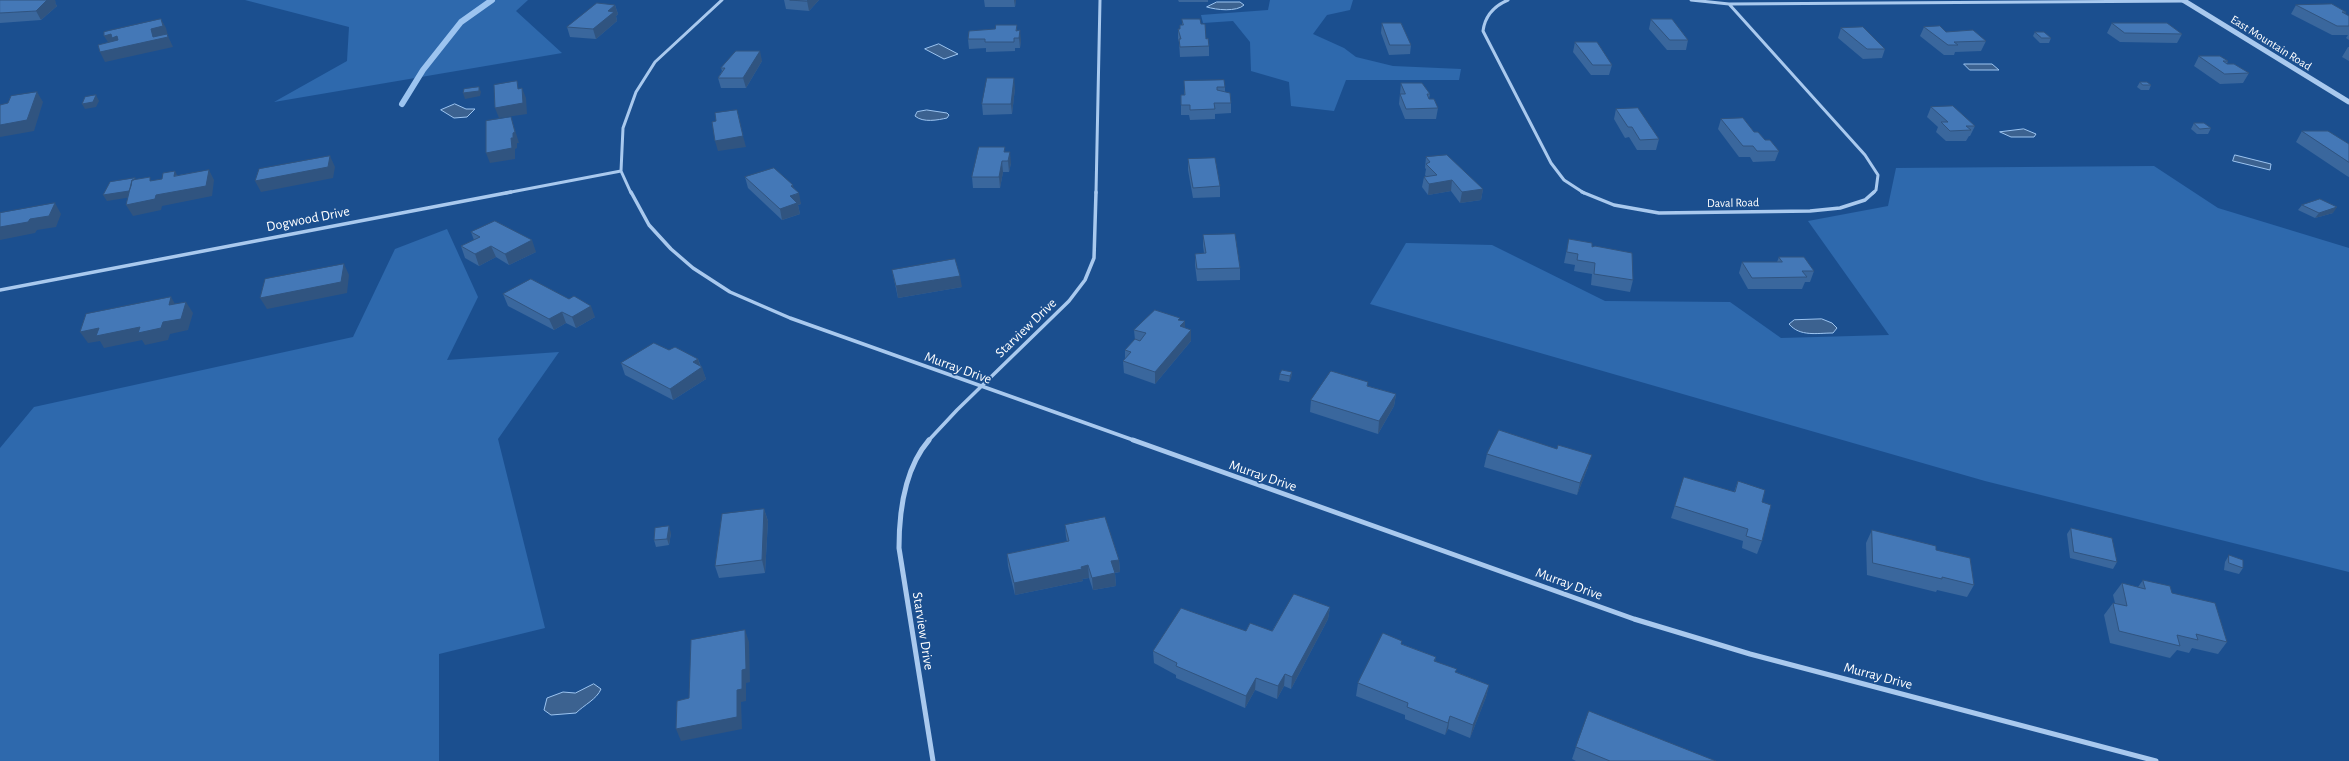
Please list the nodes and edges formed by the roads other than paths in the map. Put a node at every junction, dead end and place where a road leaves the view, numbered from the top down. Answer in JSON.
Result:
{"nodes":[{"id":1,"x":722,"y":0,"type":"edge"},
{"id":2,"x":1100,"y":0,"type":"edge"},
{"id":3,"x":1508,"y":0,"type":"edge"},
{"id":4,"x":1691,"y":0,"type":"edge"},
{"id":5,"x":2184,"y":1,"type":"edge"},
{"id":6,"x":1729,"y":4,"type":"junction"},
{"id":7,"x":2349,"y":102,"type":"edge"},
{"id":8,"x":621,"y":171,"type":"junction"},
{"id":9,"x":0,"y":290,"type":"edge"},
{"id":10,"x":980,"y":387,"type":"junction"},
{"id":11,"x":933,"y":761,"type":"edge"},
{"id":12,"x":2156,"y":761,"type":"edge"}],
"edges":[{"from":1,"to":8,"type":"street","name":"Murray Drive"},
{"from":2,"to":10,"type":"street","name":"Starview Drive"},
{"from":3,"to":6,"type":"street","name":"Daval Road"},
{"from":4,"to":6,"type":"street"},
{"from":5,"to":6,"type":"street"},
{"from":5,"to":7,"type":"street","name":"East Mountain Road"},
{"from":8,"to":9,"type":"street","name":"Dogwood Drive"},
{"from":8,"to":10,"type":"street","name":"Murray Drive"},
{"from":10,"to":11,"type":"street","name":"Starview Drive"},
{"from":10,"to":12,"type":"street","name":"Murray Drive"}]}
